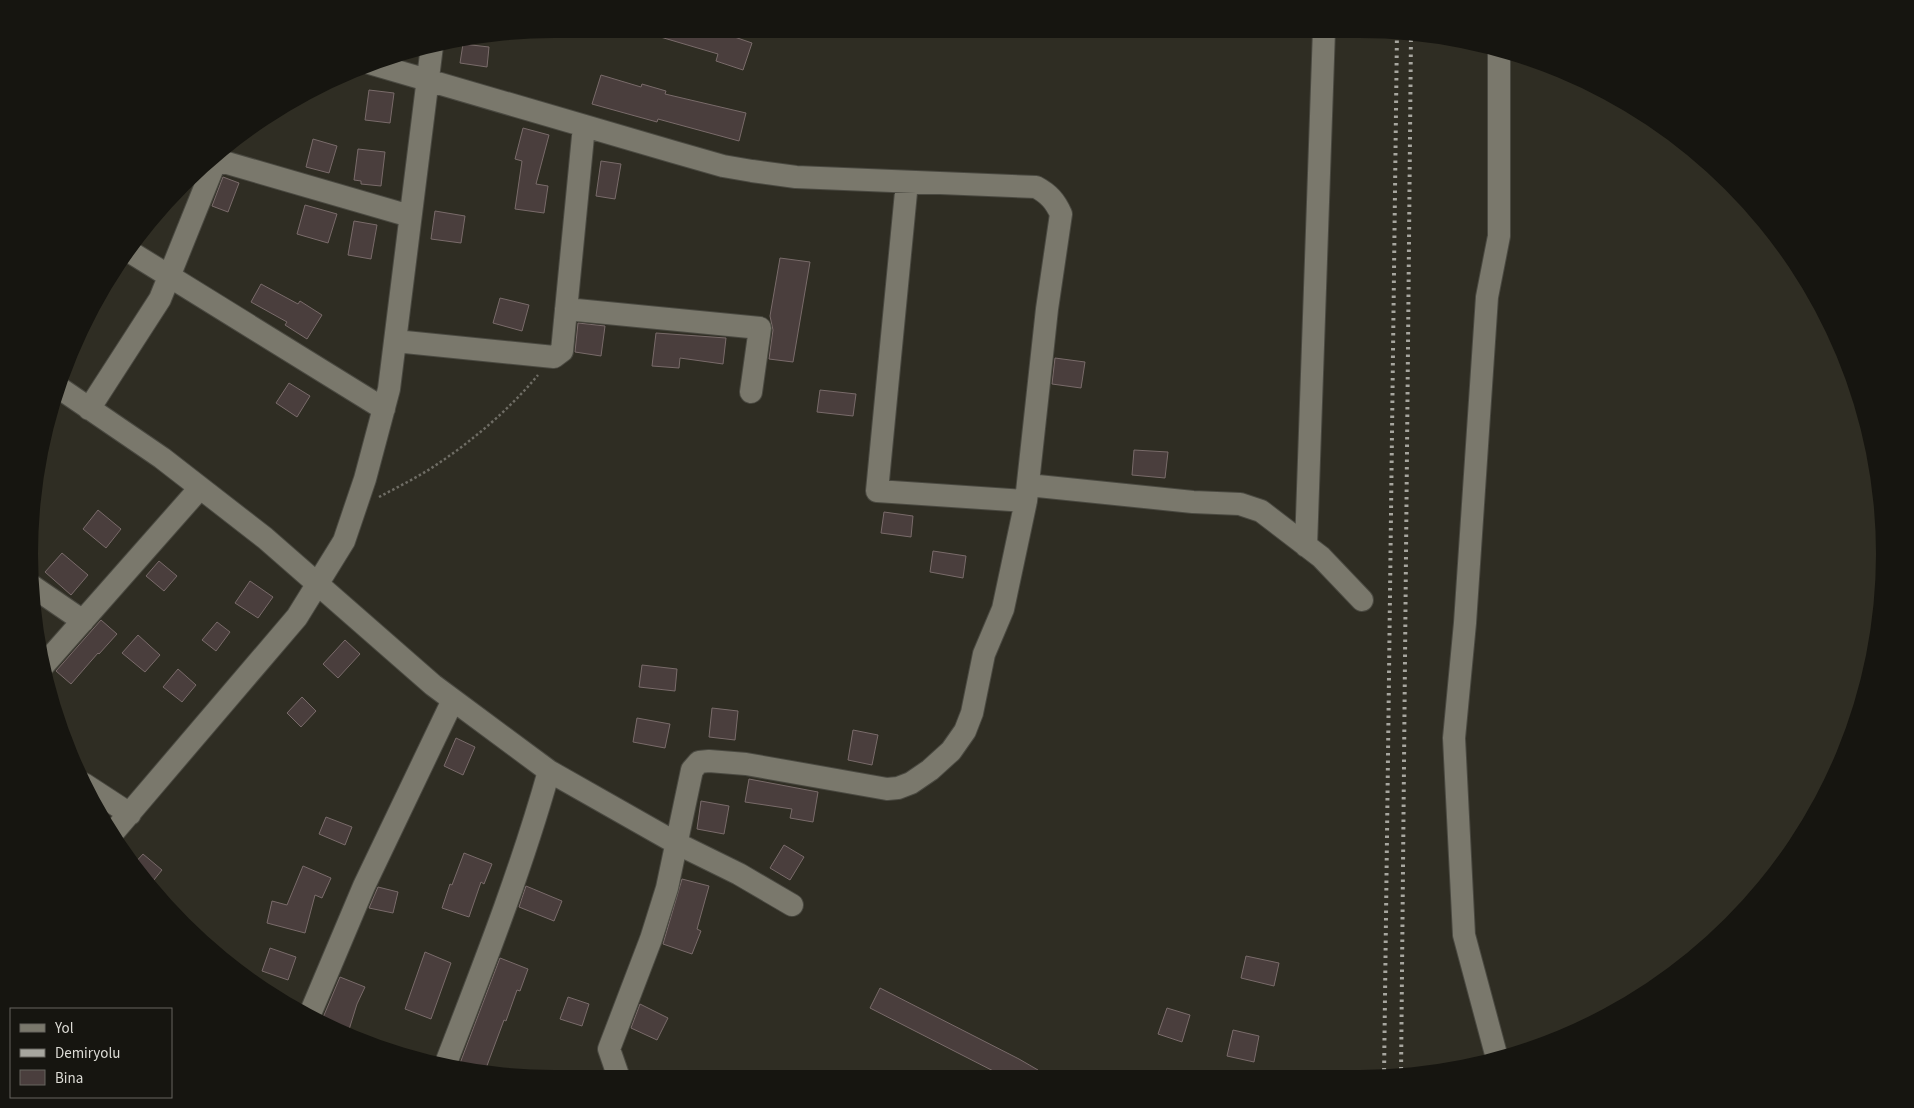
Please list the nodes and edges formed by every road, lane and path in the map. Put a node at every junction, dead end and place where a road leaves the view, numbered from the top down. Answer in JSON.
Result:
{"nodes":[{"id":1,"x":1324,"y":38,"type":"edge"},
{"id":2,"x":431,"y":52,"type":"edge"},
{"id":3,"x":1500,"y":57,"type":"edge"},
{"id":4,"x":383,"y":67,"type":"edge"},
{"id":5,"x":427,"y":81,"type":"junction"},
{"id":6,"x":584,"y":126,"type":"junction"},
{"id":7,"x":219,"y":161,"type":"edge"},
{"id":8,"x":209,"y":170,"type":"edge"},
{"id":9,"x":907,"y":182,"type":"junction"},
{"id":10,"x":410,"y":216,"type":"junction"},
{"id":11,"x":134,"y":254,"type":"edge"},
{"id":12,"x":169,"y":276,"type":"junction"},
{"id":13,"x":566,"y":309,"type":"junction"},
{"id":14,"x":395,"y":341,"type":"junction"},
{"id":15,"x":554,"y":357,"type":"junction"},
{"id":16,"x":64,"y":392,"type":"edge"},
{"id":17,"x":751,"y":392,"type":"dead end"},
{"id":18,"x":89,"y":409,"type":"junction"},
{"id":19,"x":384,"y":409,"type":"junction"},
{"id":20,"x":200,"y":488,"type":"junction"},
{"id":21,"x":1027,"y":493,"type":"junction"},
{"id":22,"x":357,"y":504,"type":"junction"},
{"id":23,"x":1306,"y":546,"type":"junction"},
{"id":24,"x":318,"y":585,"type":"junction"},
{"id":25,"x":39,"y":591,"type":"edge"},
{"id":26,"x":1362,"y":600,"type":"dead end"},
{"id":27,"x":82,"y":621,"type":"junction"},
{"id":28,"x":48,"y":660,"type":"edge"},
{"id":29,"x":453,"y":700,"type":"junction"},
{"id":30,"x":549,"y":771,"type":"junction"},
{"id":31,"x":96,"y":792,"type":"edge"},
{"id":32,"x":130,"y":814,"type":"junction"},
{"id":33,"x":117,"y":828,"type":"edge"},
{"id":34,"x":676,"y":843,"type":"junction"},
{"id":35,"x":792,"y":906,"type":"dead end"},
{"id":36,"x":312,"y":1009,"type":"edge"},
{"id":37,"x":1496,"y":1053,"type":"edge"},
{"id":38,"x":447,"y":1060,"type":"edge"},
{"id":39,"x":616,"y":1070,"type":"edge"}],
"edges":[{"from":1,"to":23,"type":"street"},
{"from":2,"to":5,"type":"street"},
{"from":3,"to":37,"type":"street"},
{"from":4,"to":5,"type":"street"},
{"from":5,"to":6,"type":"street"},
{"from":5,"to":10,"type":"street"},
{"from":6,"to":9,"type":"street"},
{"from":6,"to":13,"type":"street"},
{"from":7,"to":10,"type":"street"},
{"from":8,"to":12,"type":"street"},
{"from":9,"to":21,"type":"street"},
{"from":9,"to":21,"type":"street"},
{"from":10,"to":14,"type":"street"},
{"from":11,"to":12,"type":"street"},
{"from":12,"to":18,"type":"street"},
{"from":12,"to":19,"type":"street"},
{"from":13,"to":15,"type":"street"},
{"from":13,"to":17,"type":"street"},
{"from":14,"to":15,"type":"street"},
{"from":14,"to":19,"type":"street"},
{"from":15,"to":22,"type":"path"},
{"from":16,"to":18,"type":"street"},
{"from":18,"to":20,"type":"street"},
{"from":19,"to":22,"type":"street"},
{"from":20,"to":24,"type":"street"},
{"from":20,"to":27,"type":"street"},
{"from":21,"to":23,"type":"street"},
{"from":21,"to":34,"type":"street"},
{"from":22,"to":24,"type":"street"},
{"from":23,"to":26,"type":"street"},
{"from":24,"to":29,"type":"street"},
{"from":24,"to":32,"type":"street"},
{"from":25,"to":27,"type":"street"},
{"from":27,"to":28,"type":"street"},
{"from":29,"to":30,"type":"street"},
{"from":29,"to":36,"type":"street"},
{"from":30,"to":34,"type":"street"},
{"from":30,"to":38,"type":"street"},
{"from":31,"to":32,"type":"street"},
{"from":32,"to":33,"type":"street"},
{"from":34,"to":35,"type":"street"},
{"from":34,"to":39,"type":"street"}]}
